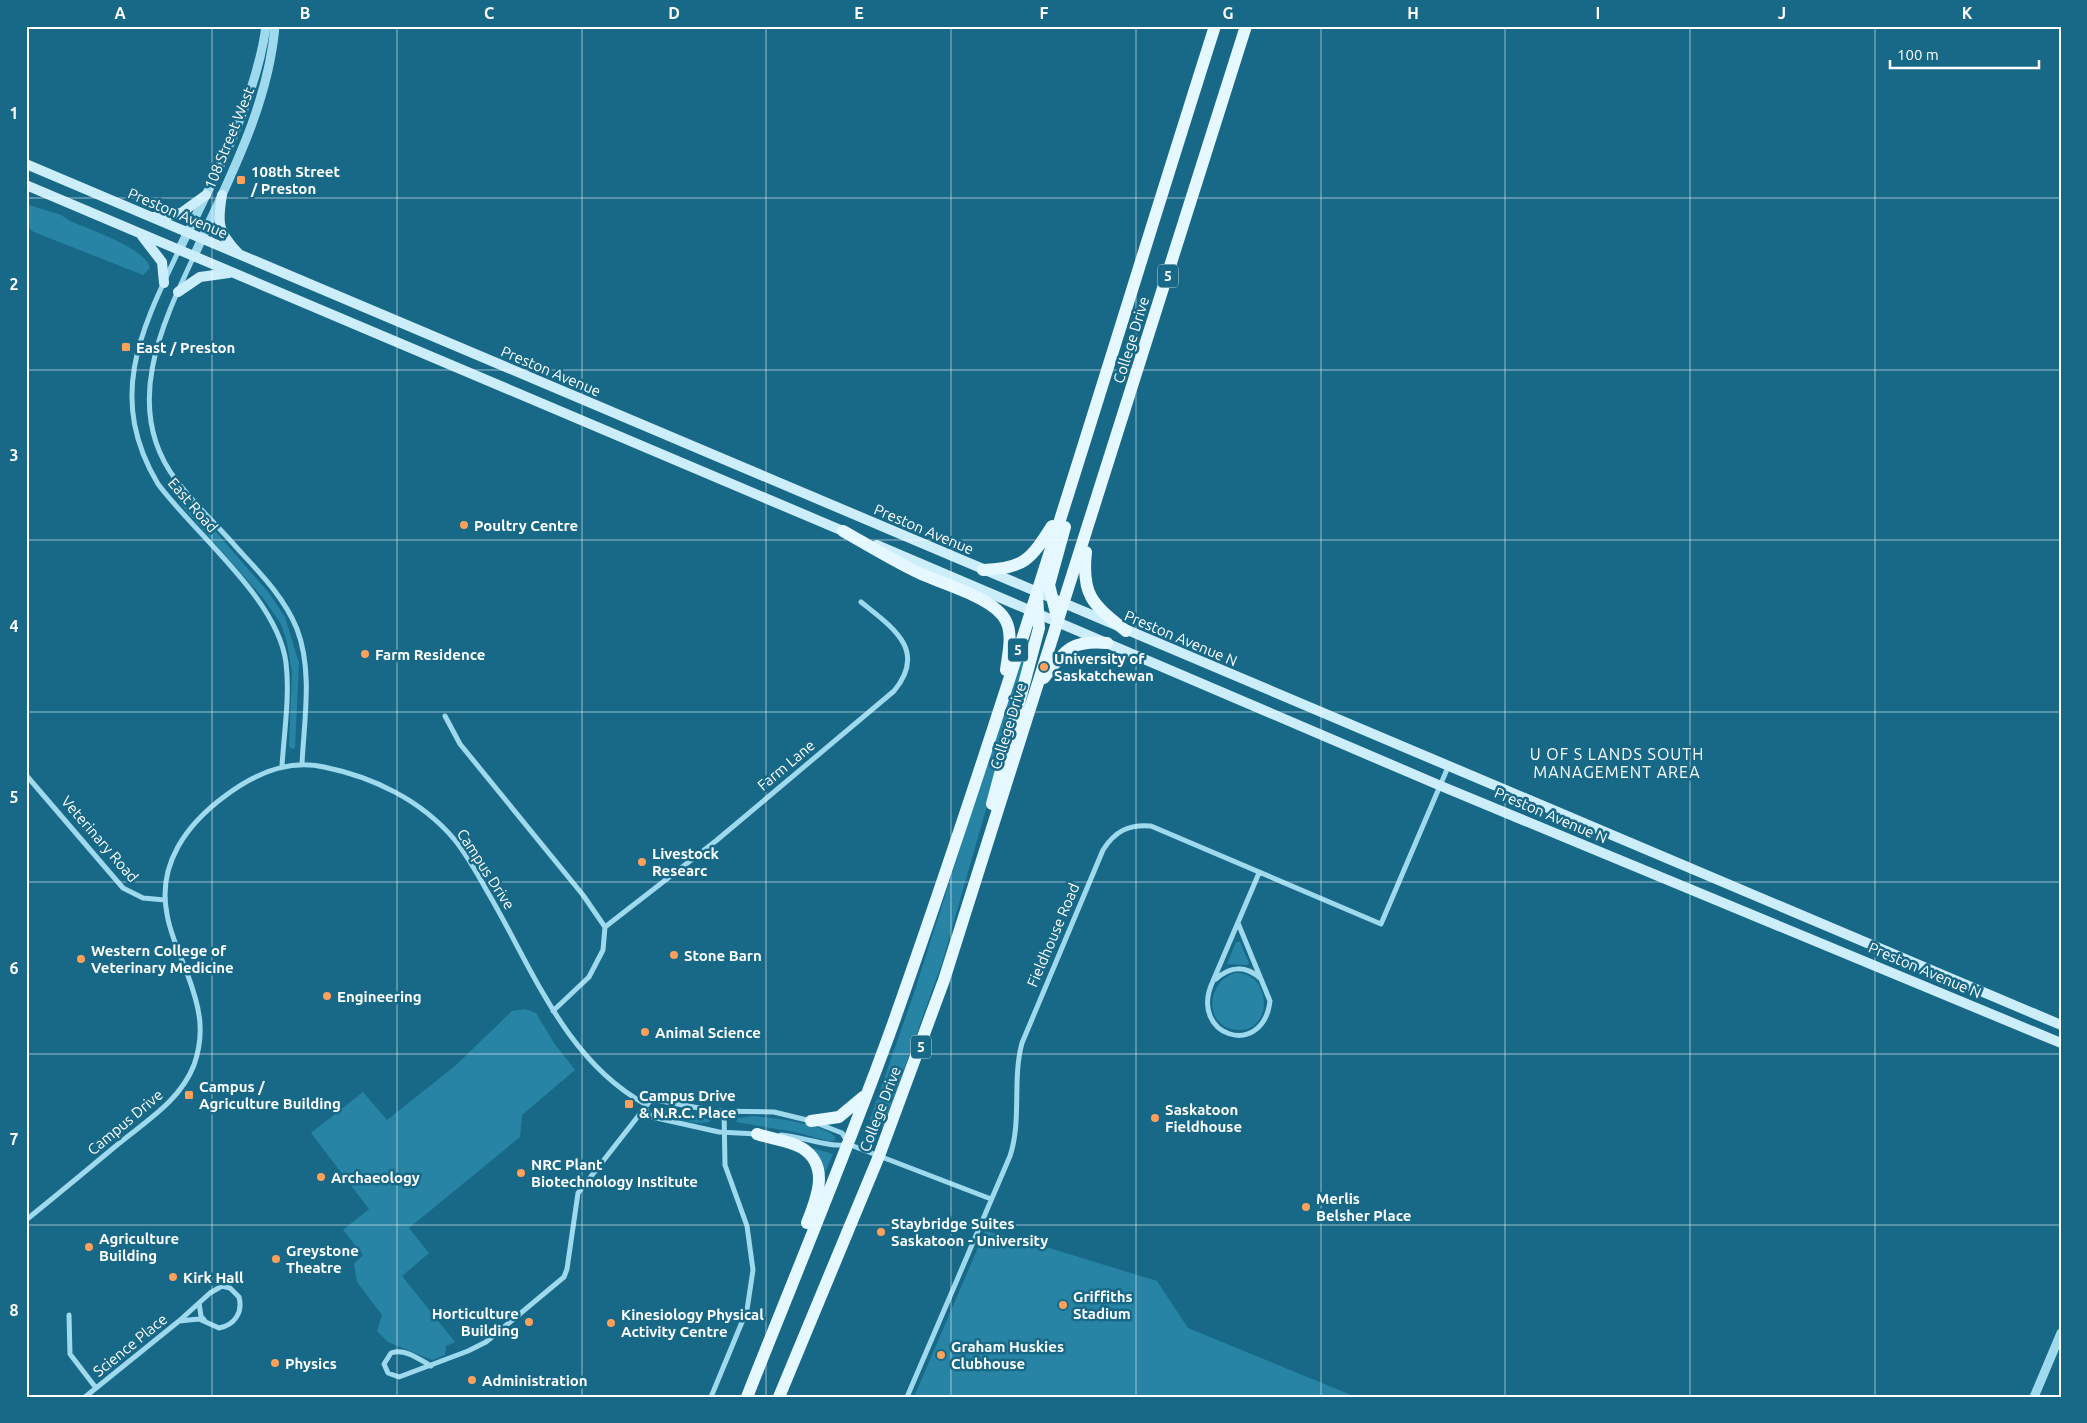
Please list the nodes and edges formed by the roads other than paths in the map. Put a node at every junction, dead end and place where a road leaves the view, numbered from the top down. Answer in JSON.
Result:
{"nodes":[{"id":1,"x":266,"y":26,"type":"edge"},
{"id":2,"x":275,"y":26,"type":"edge"},
{"id":3,"x":1215,"y":26,"type":"edge"},
{"id":4,"x":1246,"y":26,"type":"edge"},
{"id":5,"x":26,"y":164,"type":"edge"},
{"id":6,"x":26,"y":184,"type":"edge"},
{"id":7,"x":206,"y":194,"type":"junction"},
{"id":8,"x":222,"y":195,"type":"junction"},
{"id":9,"x":150,"y":217,"type":"junction"},
{"id":10,"x":138,"y":232,"type":"junction"},
{"id":11,"x":187,"y":234,"type":"junction"},
{"id":12,"x":201,"y":239,"type":"junction"},
{"id":13,"x":179,"y":250,"type":"junction"},
{"id":14,"x":194,"y":256,"type":"junction"},
{"id":15,"x":240,"y":256,"type":"junction"},
{"id":16,"x":235,"y":274,"type":"junction"},
{"id":17,"x":164,"y":283,"type":"junction"},
{"id":18,"x":178,"y":292,"type":"junction"},
{"id":19,"x":1086,"y":434,"type":"junction"},
{"id":20,"x":1062,"y":512,"type":"junction"},
{"id":21,"x":1090,"y":525,"type":"junction"},
{"id":22,"x":843,"y":531,"type":"junction"},
{"id":23,"x":984,"y":570,"type":"junction"},
{"id":24,"x":1036,"y":593,"type":"junction"},
{"id":25,"x":1051,"y":599,"type":"junction"},
{"id":26,"x":861,"y":602,"type":"dead end"},
{"id":27,"x":1064,"y":605,"type":"junction"},
{"id":28,"x":1036,"y":612,"type":"junction"},
{"id":29,"x":1058,"y":621,"type":"junction"},
{"id":30,"x":1126,"y":631,"type":"junction"},
{"id":31,"x":1107,"y":642,"type":"junction"},
{"id":32,"x":1037,"y":688,"type":"junction"},
{"id":33,"x":1005,"y":690,"type":"junction"},
{"id":34,"x":445,"y":716,"type":"dead end"},
{"id":35,"x":302,"y":764,"type":"junction"},
{"id":36,"x":282,"y":766,"type":"junction"},
{"id":37,"x":1448,"y":768,"type":"junction"},
{"id":38,"x":26,"y":774,"type":"edge"},
{"id":39,"x":1441,"y":786,"type":"junction"},
{"id":40,"x":1259,"y":873,"type":"junction"},
{"id":41,"x":165,"y":900,"type":"junction"},
{"id":42,"x":1238,"y":923,"type":"junction"},
{"id":43,"x":605,"y":927,"type":"junction"},
{"id":44,"x":944,"y":980,"type":"junction"},
{"id":45,"x":1213,"y":981,"type":"junction"},
{"id":46,"x":1264,"y":982,"type":"junction"},
{"id":47,"x":553,"y":1010,"type":"junction"},
{"id":48,"x":2061,"y":1025,"type":"edge"},
{"id":49,"x":2061,"y":1043,"type":"edge"},
{"id":50,"x":867,"y":1093,"type":"junction"},
{"id":51,"x":645,"y":1104,"type":"junction"},
{"id":52,"x":724,"y":1111,"type":"junction"},
{"id":53,"x":811,"y":1121,"type":"junction"},
{"id":54,"x":723,"y":1133,"type":"junction"},
{"id":55,"x":757,"y":1134,"type":"junction"},
{"id":56,"x":848,"y":1144,"type":"junction"},
{"id":57,"x":879,"y":1156,"type":"junction"},
{"id":58,"x":991,"y":1199,"type":"junction"},
{"id":59,"x":26,"y":1220,"type":"edge"},
{"id":60,"x":802,"y":1259,"type":"junction"},
{"id":61,"x":199,"y":1303,"type":"junction"},
{"id":62,"x":69,"y":1315,"type":"dead end"},
{"id":63,"x":205,"y":1320,"type":"junction"},
{"id":64,"x":179,"y":1321,"type":"junction"},
{"id":65,"x":2061,"y":1333,"type":"edge"},
{"id":66,"x":431,"y":1366,"type":"junction"},
{"id":67,"x":96,"y":1388,"type":"junction"},
{"id":68,"x":85,"y":1397,"type":"edge"},
{"id":69,"x":711,"y":1397,"type":"edge"},
{"id":70,"x":747,"y":1397,"type":"edge"},
{"id":71,"x":779,"y":1397,"type":"edge"},
{"id":72,"x":908,"y":1397,"type":"edge"},
{"id":73,"x":2034,"y":1397,"type":"edge"}],
"edges":[{"from":1,"to":7,"type":"street","name":"108 Street West"},
{"from":2,"to":8,"type":"street","name":"108 Street West"},
{"from":3,"to":19,"type":"main road","name":"College Drive","number":"5"},
{"from":4,"to":21,"type":"main road","name":"College Drive","number":"5"},
{"from":5,"to":9,"type":"main road","name":"Preston Avenue"},
{"from":6,"to":10,"type":"main road"},
{"from":7,"to":9,"type":"main road"},
{"from":7,"to":11,"type":"street","name":"108 Street West"},
{"from":8,"to":12,"type":"street","name":"108 Street West"},
{"from":8,"to":15,"type":"main road"},
{"from":9,"to":11,"type":"main road","name":"Preston Avenue"},
{"from":10,"to":13,"type":"main road"},
{"from":10,"to":17,"type":"main road"},
{"from":11,"to":12,"type":"main road","name":"Preston Avenue"},
{"from":11,"to":13,"type":"street","name":"108 Street West"},
{"from":12,"to":14,"type":"street","name":"108 Street West"},
{"from":12,"to":15,"type":"main road","name":"Preston Avenue"},
{"from":13,"to":14,"type":"main road"},
{"from":13,"to":17,"type":"street","name":"East Road"},
{"from":14,"to":16,"type":"main road"},
{"from":14,"to":18,"type":"street","name":"East Road"},
{"from":15,"to":23,"type":"main road","name":"Preston Avenue"},
{"from":16,"to":18,"type":"main road"},
{"from":16,"to":22,"type":"main road"},
{"from":17,"to":36,"type":"street","name":"East Road"},
{"from":18,"to":35,"type":"street","name":"East Road"},
{"from":19,"to":20,"type":"main road","name":"College Drive","number":"5"},
{"from":19,"to":25,"type":"main road"},
{"from":20,"to":23,"type":"main road"},
{"from":20,"to":24,"type":"main road","name":"College Drive","number":"5"},
{"from":21,"to":27,"type":"main road","name":"College Drive","number":"5"},
{"from":21,"to":30,"type":"main road"},
{"from":22,"to":28,"type":"main road"},
{"from":22,"to":33,"type":"main road"},
{"from":23,"to":24,"type":"main road","name":"Preston Avenue"},
{"from":24,"to":25,"type":"main road","name":"Preston Avenue"},
{"from":24,"to":28,"type":"main road"},
{"from":25,"to":27,"type":"main road","name":"Preston Avenue"},
{"from":25,"to":29,"type":"main road"},
{"from":26,"to":43,"type":"street","name":"Farm Lane"},
{"from":27,"to":29,"type":"main road","name":"College Drive","number":"5"},
{"from":27,"to":30,"type":"main road","name":"Preston Avenue N"},
{"from":28,"to":29,"type":"main road","name":"Preston Avenue N"},
{"from":28,"to":33,"type":"main road","name":"College Drive","number":"5"},
{"from":28,"to":44,"type":"main road"},
{"from":29,"to":31,"type":"main road","name":"Preston Avenue N"},
{"from":29,"to":32,"type":"main road","name":"College Drive","number":"5"},
{"from":30,"to":37,"type":"main road","name":"Preston Avenue N"},
{"from":31,"to":32,"type":"main road"},
{"from":31,"to":39,"type":"main road","name":"Preston Avenue N"},
{"from":32,"to":44,"type":"main road","name":"College Drive","number":"5"},
{"from":33,"to":50,"type":"main road","name":"College Drive","number":"5"},
{"from":34,"to":43,"type":"street"},
{"from":35,"to":36,"type":"street","name":"Campus Drive"},
{"from":35,"to":47,"type":"street","name":"Campus Drive"},
{"from":36,"to":41,"type":"street","name":"Campus Drive"},
{"from":37,"to":39,"type":"street","name":"Fieldhouse Road"},
{"from":37,"to":48,"type":"main road","name":"Preston Avenue N"},
{"from":38,"to":41,"type":"street","name":"Veterinary Road"},
{"from":39,"to":40,"type":"street","name":"Fieldhouse Road"},
{"from":39,"to":49,"type":"main road","name":"Preston Avenue N"},
{"from":40,"to":42,"type":"street"},
{"from":40,"to":58,"type":"street","name":"Fieldhouse Road"},
{"from":41,"to":59,"type":"street","name":"Campus Drive"},
{"from":42,"to":45,"type":"street"},
{"from":42,"to":46,"type":"street"},
{"from":43,"to":47,"type":"street"},
{"from":44,"to":57,"type":"main road","name":"College Drive","number":"5"},
{"from":45,"to":46,"type":"street"},
{"from":45,"to":46,"type":"street"},
{"from":47,"to":51,"type":"street","name":"Campus Drive"},
{"from":50,"to":53,"type":"main road"},
{"from":50,"to":56,"type":"main road","name":"College Drive","number":"5"},
{"from":51,"to":52,"type":"street","name":"Campus Drive"},
{"from":51,"to":54,"type":"street","name":"Campus Drive"},
{"from":51,"to":66,"type":"street"},
{"from":52,"to":53,"type":"street","name":"Campus Drive"},
{"from":52,"to":54,"type":"street"},
{"from":53,"to":56,"type":"street","name":"Campus Drive"},
{"from":54,"to":55,"type":"street","name":"Campus Drive"},
{"from":54,"to":69,"type":"street"},
{"from":55,"to":56,"type":"street","name":"Campus Drive"},
{"from":55,"to":60,"type":"main road"},
{"from":56,"to":57,"type":"street","name":"Campus Drive"},
{"from":56,"to":60,"type":"main road","name":"College Drive","number":"5"},
{"from":57,"to":58,"type":"street","name":"Campus Drive"},
{"from":57,"to":71,"type":"main road","name":"College Drive","number":"5"},
{"from":58,"to":72,"type":"street","name":"Fieldhouse Road"},
{"from":60,"to":70,"type":"main road","name":"College Drive","number":"5"},
{"from":61,"to":63,"type":"street"},
{"from":61,"to":63,"type":"street","name":"Science Place"},
{"from":61,"to":64,"type":"street","name":"Science Place"},
{"from":62,"to":67,"type":"street","name":"Science Place"},
{"from":63,"to":64,"type":"street","name":"Science Place"},
{"from":64,"to":67,"type":"street","name":"Science Place"},
{"from":65,"to":73,"type":"street"},
{"from":66,"to":66,"type":"street"},
{"from":67,"to":68,"type":"street","name":"Science Place"}]}
